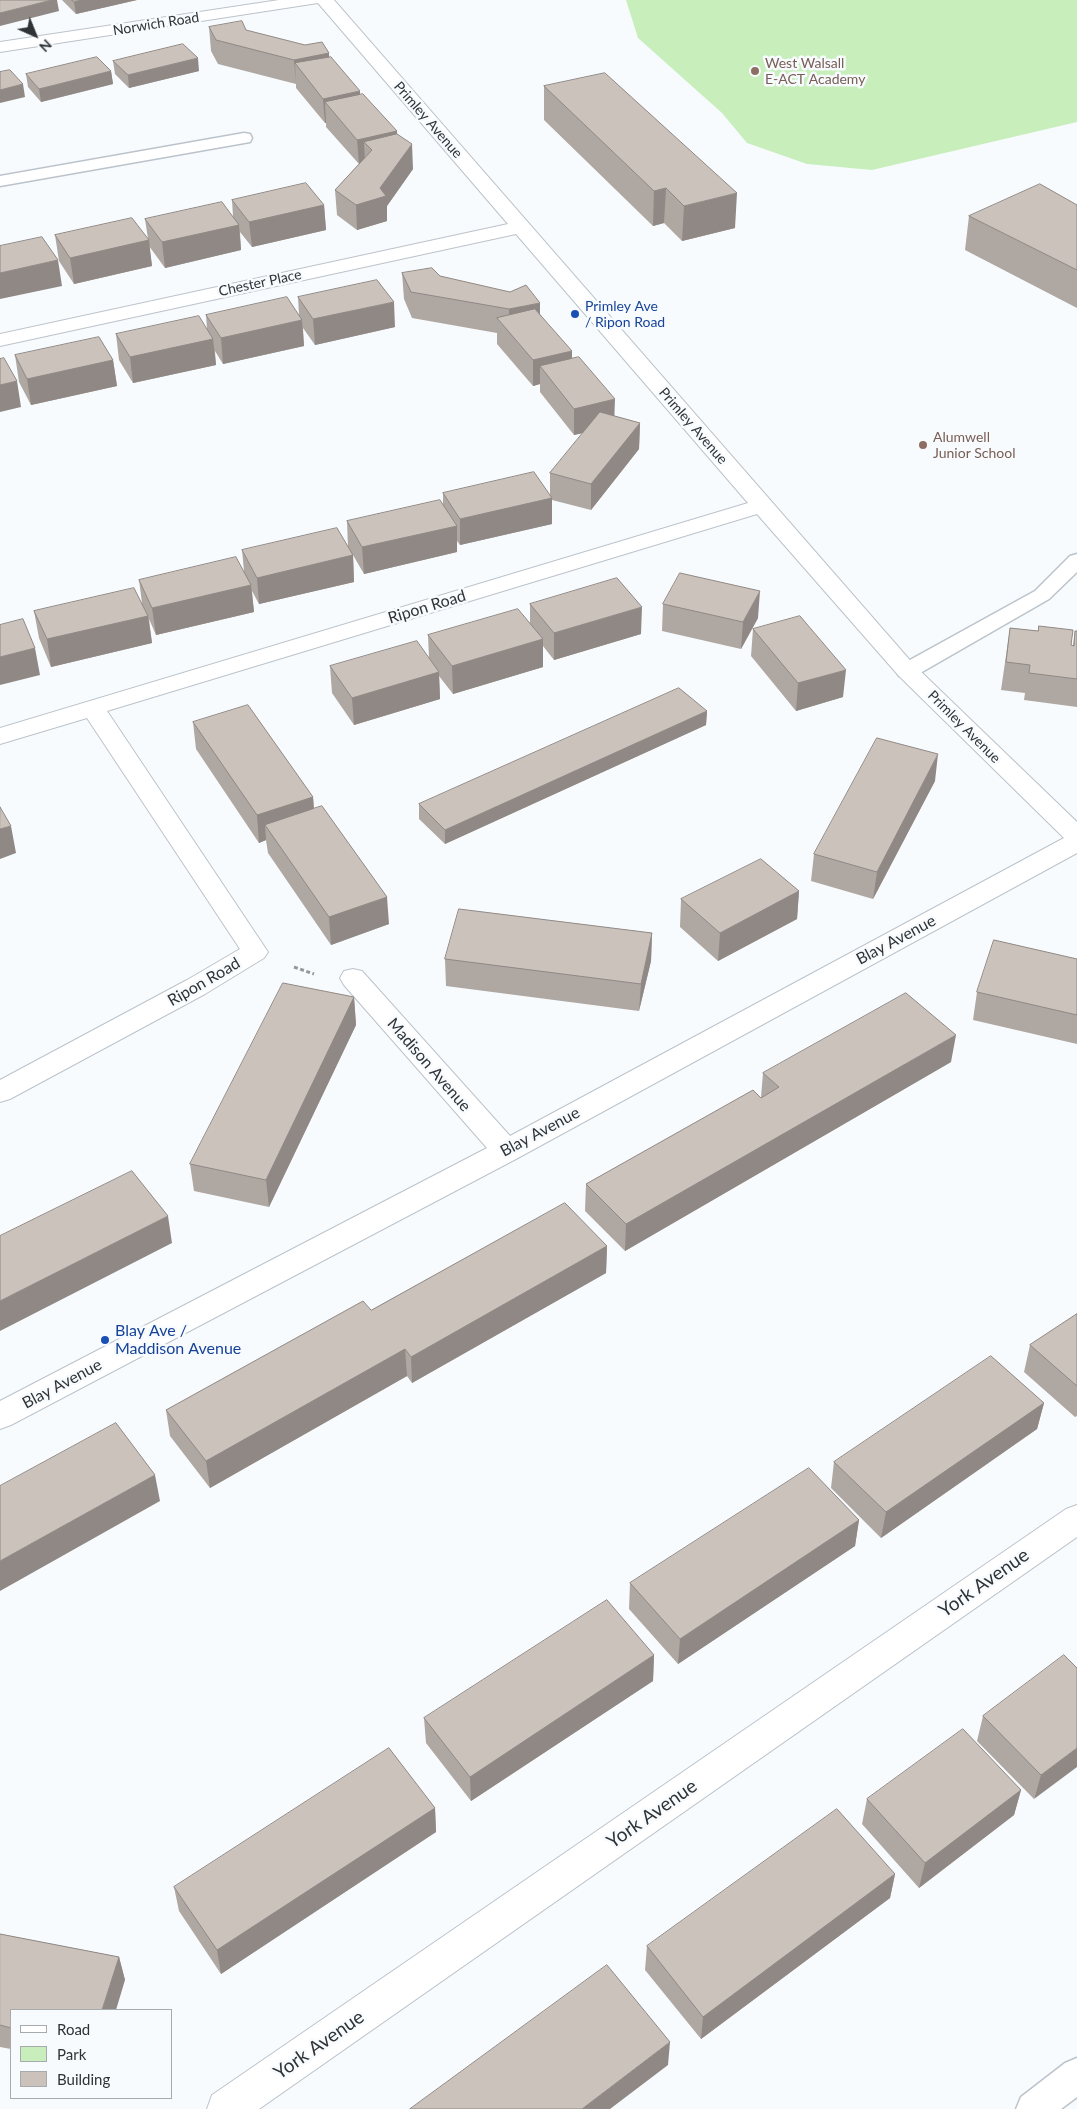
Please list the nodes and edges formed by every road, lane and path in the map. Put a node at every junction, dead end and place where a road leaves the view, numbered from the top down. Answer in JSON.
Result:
{"nodes":[{"id":1,"x":312,"y":0,"type":"edge"},
{"id":2,"x":325,"y":0,"type":"edge"},
{"id":3,"x":0,"y":47,"type":"edge"},
{"id":4,"x":244,"y":138,"type":"dead end"},
{"id":5,"x":0,"y":181,"type":"edge"},
{"id":6,"x":520,"y":227,"type":"junction"},
{"id":7,"x":0,"y":340,"type":"edge"},
{"id":8,"x":762,"y":506,"type":"junction"},
{"id":9,"x":1077,"y":560,"type":"edge"},
{"id":10,"x":907,"y":671,"type":"junction"},
{"id":11,"x":93,"y":708,"type":"junction"},
{"id":12,"x":0,"y":736,"type":"edge"},
{"id":13,"x":1077,"y":837,"type":"edge"},
{"id":14,"x":1077,"y":842,"type":"edge"},
{"id":15,"x":255,"y":952,"type":"junction"},
{"id":16,"x":353,"y":978,"type":"joint"},
{"id":17,"x":0,"y":1092,"type":"edge"},
{"id":18,"x":506,"y":1151,"type":"junction"},
{"id":19,"x":0,"y":1416,"type":"edge"},
{"id":20,"x":1077,"y":1519,"type":"edge"},
{"id":21,"x":1077,"y":2075,"type":"edge"},
{"id":22,"x":226,"y":2109,"type":"edge"},
{"id":23,"x":1033,"y":2109,"type":"edge"}],
"edges":[{"from":1,"to":3,"type":"street","name":"Norwich Road"},
{"from":2,"to":6,"type":"street","name":"Primley Avenue"},
{"from":4,"to":5,"type":"lane"},
{"from":6,"to":7,"type":"street","name":"Chester Place"},
{"from":6,"to":8,"type":"street","name":"Primley Avenue"},
{"from":8,"to":10,"type":"street","name":"Primley Avenue"},
{"from":8,"to":11,"type":"street","name":"Ripon Road"},
{"from":9,"to":10,"type":"lane"},
{"from":10,"to":13,"type":"street","name":"Primley Avenue"},
{"from":11,"to":12,"type":"street","name":"Ripon Road"},
{"from":11,"to":15,"type":"street","name":"Ripon Road"},
{"from":14,"to":18,"type":"street","name":"Blay Avenue"},
{"from":15,"to":16,"type":"path"},
{"from":15,"to":17,"type":"street","name":"Ripon Road"},
{"from":16,"to":18,"type":"street","name":"Madison Avenue"},
{"from":18,"to":19,"type":"street","name":"Blay Avenue"},
{"from":20,"to":22,"type":"street","name":"York Avenue"},
{"from":21,"to":23,"type":"lane"}]}
